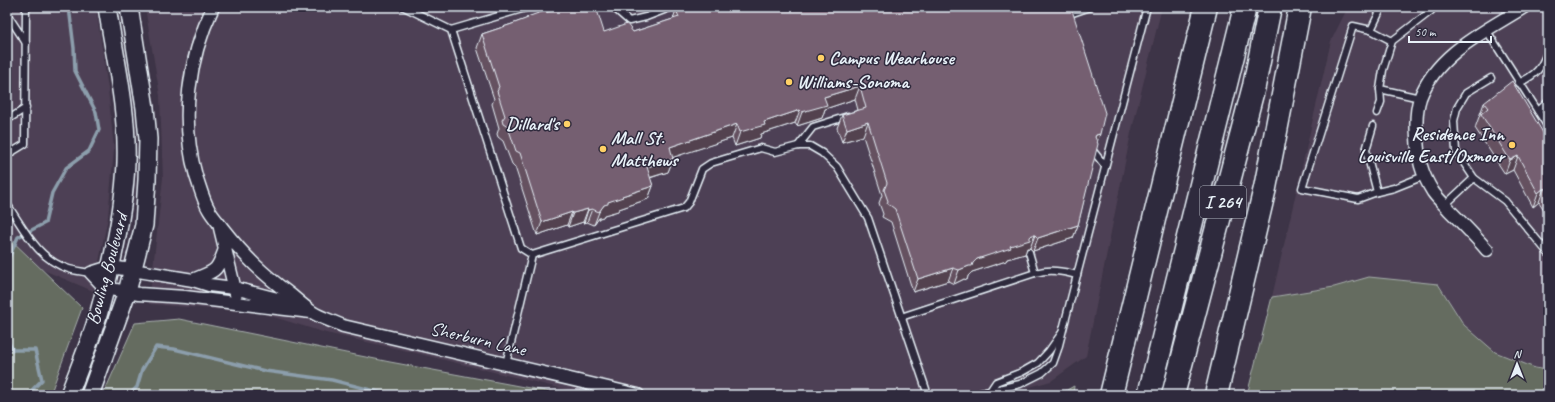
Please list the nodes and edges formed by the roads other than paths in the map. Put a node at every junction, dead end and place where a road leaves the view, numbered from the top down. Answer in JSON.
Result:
{"nodes":[{"id":1,"x":26,"y":7,"type":"edge"},
{"id":2,"x":107,"y":7,"type":"edge"},
{"id":3,"x":129,"y":7,"type":"edge"},
{"id":4,"x":213,"y":7,"type":"edge"},
{"id":5,"x":404,"y":7,"type":"edge"},
{"id":6,"x":529,"y":7,"type":"edge"},
{"id":7,"x":613,"y":7,"type":"edge"},
{"id":8,"x":672,"y":7,"type":"edge"},
{"id":9,"x":1090,"y":7,"type":"edge"},
{"id":10,"x":1147,"y":7,"type":"edge"},
{"id":11,"x":1206,"y":7,"type":"edge"},
{"id":12,"x":1245,"y":7,"type":"edge"},
{"id":13,"x":1270,"y":7,"type":"edge"},
{"id":14,"x":1300,"y":7,"type":"edge"},
{"id":15,"x":1314,"y":7,"type":"edge"},
{"id":16,"x":1382,"y":7,"type":"edge"},
{"id":17,"x":1428,"y":7,"type":"edge"},
{"id":18,"x":1524,"y":7,"type":"edge"},
{"id":19,"x":7,"y":14,"type":"edge"},
{"id":20,"x":1065,"y":15,"type":"edge"},
{"id":21,"x":451,"y":30,"type":"junction"},
{"id":22,"x":1371,"y":30,"type":"junction"},
{"id":23,"x":1487,"y":31,"type":"junction"},
{"id":24,"x":1392,"y":41,"type":"junction"},
{"id":25,"x":1292,"y":42,"type":"junction"},
{"id":26,"x":26,"y":44,"type":"junction"},
{"id":27,"x":1548,"y":50,"type":"edge"},
{"id":28,"x":1491,"y":78,"type":"dead end"},
{"id":29,"x":1519,"y":83,"type":"junction"},
{"id":30,"x":1380,"y":89,"type":"junction"},
{"id":31,"x":1420,"y":98,"type":"junction"},
{"id":32,"x":1548,"y":102,"type":"edge"},
{"id":33,"x":26,"y":108,"type":"junction"},
{"id":34,"x":1538,"y":111,"type":"junction"},
{"id":35,"x":1378,"y":113,"type":"dead end"},
{"id":36,"x":851,"y":115,"type":"edge"},
{"id":37,"x":7,"y":120,"type":"edge"},
{"id":38,"x":1373,"y":126,"type":"dead end"},
{"id":39,"x":1548,"y":127,"type":"edge"},
{"id":40,"x":798,"y":146,"type":"junction"},
{"id":41,"x":1094,"y":152,"type":"edge"},
{"id":42,"x":7,"y":155,"type":"edge"},
{"id":43,"x":1105,"y":166,"type":"junction"},
{"id":44,"x":1424,"y":176,"type":"junction"},
{"id":45,"x":1474,"y":178,"type":"junction"},
{"id":46,"x":1377,"y":192,"type":"junction"},
{"id":47,"x":7,"y":204,"type":"edge"},
{"id":48,"x":1445,"y":205,"type":"junction"},
{"id":49,"x":218,"y":223,"type":"junction"},
{"id":50,"x":225,"y":249,"type":"junction"},
{"id":51,"x":1487,"y":250,"type":"dead end"},
{"id":52,"x":1029,"y":252,"type":"dead end"},
{"id":53,"x":1548,"y":253,"type":"edge"},
{"id":54,"x":532,"y":255,"type":"junction"},
{"id":55,"x":110,"y":268,"type":"junction"},
{"id":56,"x":132,"y":270,"type":"junction"},
{"id":57,"x":91,"y":273,"type":"junction"},
{"id":58,"x":1035,"y":273,"type":"junction"},
{"id":59,"x":1077,"y":274,"type":"junction"},
{"id":60,"x":193,"y":280,"type":"junction"},
{"id":61,"x":105,"y":288,"type":"junction"},
{"id":62,"x":234,"y":288,"type":"junction"},
{"id":63,"x":127,"y":292,"type":"junction"},
{"id":64,"x":238,"y":303,"type":"junction"},
{"id":65,"x":308,"y":309,"type":"junction"},
{"id":66,"x":902,"y":317,"type":"junction"},
{"id":67,"x":1062,"y":333,"type":"junction"},
{"id":68,"x":506,"y":364,"type":"junction"},
{"id":69,"x":990,"y":391,"type":"junction"},
{"id":70,"x":69,"y":395,"type":"edge"},
{"id":71,"x":90,"y":395,"type":"edge"},
{"id":72,"x":638,"y":395,"type":"edge"},
{"id":73,"x":928,"y":395,"type":"edge"},
{"id":74,"x":973,"y":395,"type":"edge"},
{"id":75,"x":1111,"y":395,"type":"edge"},
{"id":76,"x":1149,"y":395,"type":"edge"},
{"id":77,"x":1173,"y":395,"type":"edge"},
{"id":78,"x":1216,"y":395,"type":"edge"}],
"edges":[{"from":1,"to":26,"type":"lane"},
{"from":2,"to":55,"type":"street","name":"Bowling Boulevard"},
{"from":3,"to":56,"type":"street","name":"Bowling Boulevard"},
{"from":4,"to":49,"type":"street","name":"Sherburn Lane"},
{"from":5,"to":21,"type":"lane"},
{"from":6,"to":21,"type":"lane"},
{"from":7,"to":8,"type":"lane"},
{"from":9,"to":20,"type":"lane"},
{"from":10,"to":43,"type":"lane"},
{"from":11,"to":75,"type":"highway"},
{"from":12,"to":76,"type":"highway","number":"I 264"},
{"from":13,"to":77,"type":"highway","number":"I 264"},
{"from":14,"to":25,"type":"highway"},
{"from":15,"to":25,"type":"highway"},
{"from":16,"to":22,"type":"lane"},
{"from":17,"to":24,"type":"lane"},
{"from":18,"to":23,"type":"street"},
{"from":19,"to":26,"type":"lane"},
{"from":21,"to":54,"type":"lane"},
{"from":22,"to":24,"type":"lane"},
{"from":22,"to":46,"type":"lane"},
{"from":23,"to":29,"type":"lane"},
{"from":23,"to":31,"type":"street"},
{"from":24,"to":30,"type":"lane"},
{"from":25,"to":78,"type":"highway"},
{"from":26,"to":33,"type":"lane"},
{"from":27,"to":29,"type":"lane"},
{"from":28,"to":45,"type":"lane"},
{"from":29,"to":34,"type":"lane"},
{"from":30,"to":31,"type":"lane"},
{"from":30,"to":35,"type":"lane"},
{"from":31,"to":44,"type":"street"},
{"from":32,"to":34,"type":"lane"},
{"from":33,"to":37,"type":"lane"},
{"from":33,"to":42,"type":"lane"},
{"from":34,"to":39,"type":"lane"},
{"from":36,"to":40,"type":"lane"},
{"from":38,"to":46,"type":"lane"},
{"from":40,"to":54,"type":"lane"},
{"from":40,"to":66,"type":"lane"},
{"from":41,"to":43,"type":"lane"},
{"from":43,"to":59,"type":"lane"},
{"from":44,"to":46,"type":"lane"},
{"from":44,"to":48,"type":"street"},
{"from":45,"to":48,"type":"lane"},
{"from":45,"to":53,"type":"lane"},
{"from":47,"to":57,"type":"lane"},
{"from":48,"to":51,"type":"street"},
{"from":49,"to":50,"type":"street","name":"Sherburn Lane"},
{"from":49,"to":65,"type":"street","name":"Sherburn Lane"},
{"from":50,"to":60,"type":"street"},
{"from":50,"to":62,"type":"street","name":"Sherburn Lane"},
{"from":52,"to":58,"type":"lane"},
{"from":54,"to":68,"type":"lane"},
{"from":55,"to":56,"type":"street","name":"Sherburn Lane"},
{"from":55,"to":57,"type":"street","name":"Sherburn Lane"},
{"from":55,"to":61,"type":"street","name":"Bowling Boulevard"},
{"from":56,"to":60,"type":"street","name":"Sherburn Lane"},
{"from":56,"to":63,"type":"street","name":"Bowling Boulevard"},
{"from":57,"to":61,"type":"street"},
{"from":58,"to":59,"type":"lane"},
{"from":58,"to":66,"type":"lane"},
{"from":59,"to":67,"type":"lane"},
{"from":60,"to":62,"type":"street","name":"Sherburn Lane"},
{"from":61,"to":63,"type":"street","name":"Sherburn Lane"},
{"from":61,"to":70,"type":"street","name":"Bowling Boulevard"},
{"from":62,"to":64,"type":"street","name":"Sherburn Lane"},
{"from":62,"to":65,"type":"street","name":"Sherburn Lane"},
{"from":63,"to":64,"type":"street","name":"Sherburn Lane"},
{"from":63,"to":71,"type":"street","name":"Bowling Boulevard"},
{"from":64,"to":65,"type":"street","name":"Sherburn Lane"},
{"from":65,"to":68,"type":"street","name":"Sherburn Lane"},
{"from":66,"to":73,"type":"lane"},
{"from":67,"to":69,"type":"lane"},
{"from":67,"to":69,"type":"lane"},
{"from":68,"to":72,"type":"street","name":"Sherburn Lane"},
{"from":69,"to":74,"type":"lane"}]}
